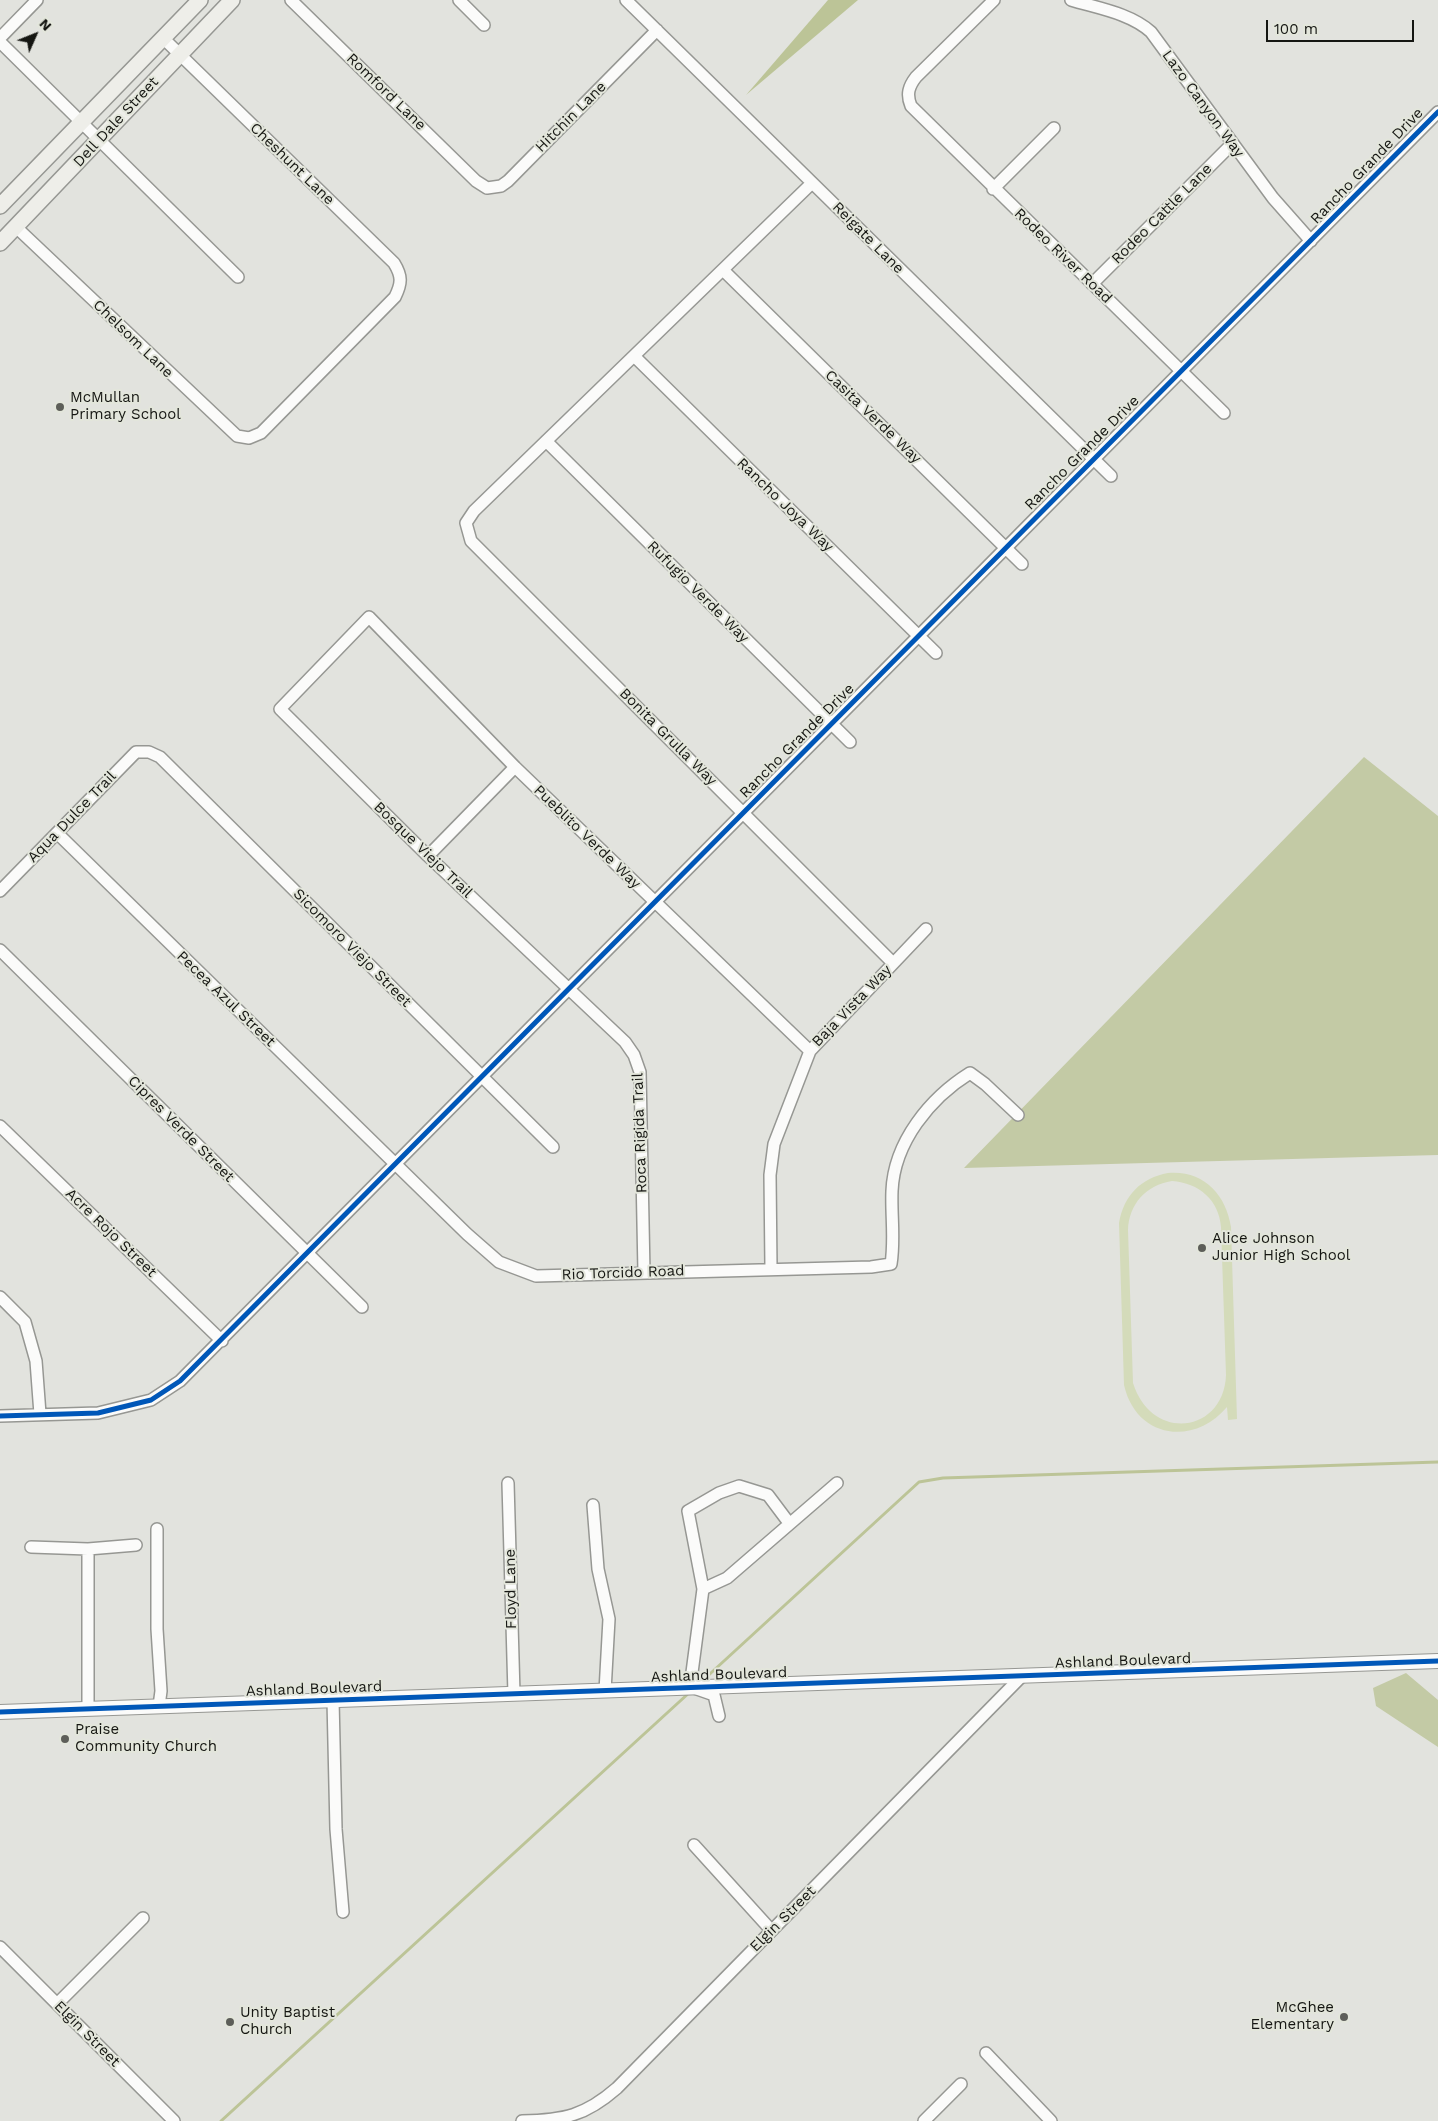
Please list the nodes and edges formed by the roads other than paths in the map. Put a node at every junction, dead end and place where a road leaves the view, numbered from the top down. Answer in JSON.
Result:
{"nodes":[{"id":1,"x":37,"y":0,"type":"edge"},
{"id":2,"x":200,"y":0,"type":"edge"},
{"id":3,"x":232,"y":0,"type":"edge"},
{"id":4,"x":292,"y":0,"type":"edge"},
{"id":5,"x":459,"y":0,"type":"edge"},
{"id":6,"x":626,"y":0,"type":"edge"},
{"id":7,"x":994,"y":0,"type":"edge"},
{"id":8,"x":1072,"y":0,"type":"edge"},
{"id":9,"x":484,"y":25,"type":"dead end"},
{"id":10,"x":657,"y":30,"type":"junction"},
{"id":11,"x":0,"y":38,"type":"edge"},
{"id":12,"x":164,"y":38,"type":"junction"},
{"id":13,"x":0,"y":42,"type":"edge"},
{"id":14,"x":180,"y":54,"type":"junction"},
{"id":15,"x":1438,"y":112,"type":"edge"},
{"id":16,"x":81,"y":122,"type":"junction"},
{"id":17,"x":1054,"y":128,"type":"dead end"},
{"id":18,"x":99,"y":140,"type":"junction"},
{"id":19,"x":1232,"y":144,"type":"junction"},
{"id":20,"x":812,"y":183,"type":"junction"},
{"id":21,"x":480,"y":184,"type":"joint"},
{"id":22,"x":993,"y":189,"type":"junction"},
{"id":23,"x":0,"y":206,"type":"edge"},
{"id":24,"x":16,"y":227,"type":"junction"},
{"id":25,"x":1311,"y":241,"type":"junction"},
{"id":26,"x":0,"y":244,"type":"edge"},
{"id":27,"x":723,"y":270,"type":"junction"},
{"id":28,"x":238,"y":277,"type":"dead end"},
{"id":29,"x":1092,"y":284,"type":"junction"},
{"id":30,"x":634,"y":356,"type":"junction"},
{"id":31,"x":1181,"y":371,"type":"junction"},
{"id":32,"x":1224,"y":413,"type":"dead end"},
{"id":33,"x":256,"y":435,"type":"joint"},
{"id":34,"x":546,"y":442,"type":"junction"},
{"id":35,"x":1092,"y":459,"type":"junction"},
{"id":36,"x":1111,"y":476,"type":"dead end"},
{"id":37,"x":1006,"y":547,"type":"junction"},
{"id":38,"x":1022,"y":564,"type":"dead end"},
{"id":39,"x":918,"y":636,"type":"junction"},
{"id":40,"x":936,"y":653,"type":"dead end"},
{"id":41,"x":280,"y":709,"type":"joint"},
{"id":42,"x":831,"y":723,"type":"junction"},
{"id":43,"x":850,"y":742,"type":"dead end"},
{"id":44,"x":149,"y":752,"type":"joint"},
{"id":45,"x":515,"y":767,"type":"junction"},
{"id":46,"x":744,"y":812,"type":"junction"},
{"id":47,"x":56,"y":833,"type":"junction"},
{"id":48,"x":428,"y":856,"type":"junction"},
{"id":49,"x":0,"y":891,"type":"edge"},
{"id":50,"x":654,"y":903,"type":"junction"},
{"id":51,"x":926,"y":929,"type":"dead end"},
{"id":52,"x":0,"y":950,"type":"edge"},
{"id":53,"x":893,"y":963,"type":"junction"},
{"id":54,"x":570,"y":989,"type":"junction"},
{"id":55,"x":810,"y":1051,"type":"junction"},
{"id":56,"x":482,"y":1078,"type":"junction"},
{"id":57,"x":1018,"y":1115,"type":"dead end"},
{"id":58,"x":0,"y":1126,"type":"edge"},
{"id":59,"x":553,"y":1147,"type":"dead end"},
{"id":60,"x":396,"y":1166,"type":"junction"},
{"id":61,"x":308,"y":1254,"type":"junction"},
{"id":62,"x":771,"y":1268,"type":"junction"},
{"id":63,"x":644,"y":1273,"type":"junction"},
{"id":64,"x":0,"y":1297,"type":"edge"},
{"id":65,"x":362,"y":1307,"type":"dead end"},
{"id":66,"x":222,"y":1341,"type":"junction"},
{"id":67,"x":40,"y":1414,"type":"junction"},
{"id":68,"x":0,"y":1416,"type":"edge"},
{"id":69,"x":508,"y":1483,"type":"dead end"},
{"id":70,"x":837,"y":1483,"type":"dead end"},
{"id":71,"x":593,"y":1505,"type":"dead end"},
{"id":72,"x":789,"y":1523,"type":"junction"},
{"id":73,"x":157,"y":1529,"type":"dead end"},
{"id":74,"x":136,"y":1545,"type":"dead end"},
{"id":75,"x":31,"y":1547,"type":"dead end"},
{"id":76,"x":88,"y":1550,"type":"junction"},
{"id":77,"x":703,"y":1589,"type":"junction"},
{"id":78,"x":1438,"y":1661,"type":"edge"},
{"id":79,"x":1021,"y":1677,"type":"junction"},
{"id":80,"x":694,"y":1688,"type":"junction"},
{"id":81,"x":605,"y":1691,"type":"junction"},
{"id":82,"x":514,"y":1694,"type":"junction"},
{"id":83,"x":333,"y":1700,"type":"junction"},
{"id":84,"x":159,"y":1706,"type":"junction"},
{"id":85,"x":88,"y":1709,"type":"junction"},
{"id":86,"x":0,"y":1712,"type":"edge"},
{"id":87,"x":719,"y":1716,"type":"dead end"},
{"id":88,"x":694,"y":1845,"type":"dead end"},
{"id":89,"x":343,"y":1912,"type":"dead end"},
{"id":90,"x":143,"y":1918,"type":"dead end"},
{"id":91,"x":771,"y":1930,"type":"junction"},
{"id":92,"x":0,"y":1947,"type":"edge"},
{"id":93,"x":57,"y":2004,"type":"junction"},
{"id":94,"x":986,"y":2053,"type":"dead end"},
{"id":95,"x":961,"y":2084,"type":"dead end"},
{"id":96,"x":174,"y":2121,"type":"edge"},
{"id":97,"x":522,"y":2121,"type":"edge"},
{"id":98,"x":924,"y":2121,"type":"edge"},
{"id":99,"x":1051,"y":2121,"type":"edge"}],
"edges":[{"from":1,"to":11,"type":"street"},
{"from":2,"to":12,"type":"main road","name":"Dell Dale Street"},
{"from":3,"to":14,"type":"main road","name":"Dell Dale Street"},
{"from":4,"to":21,"type":"street","name":"Romford Lane"},
{"from":5,"to":9,"type":"street"},
{"from":6,"to":10,"type":"street","name":"Reigate Lane"},
{"from":7,"to":22,"type":"street","name":"Rodeo River Road"},
{"from":8,"to":19,"type":"street","name":"Lazo Canyon Way"},
{"from":10,"to":20,"type":"street","name":"Reigate Lane"},
{"from":10,"to":21,"type":"street","name":"Hitchin Lane"},
{"from":12,"to":14,"type":"street","name":"Cheshunt Lane"},
{"from":12,"to":16,"type":"main road","name":"Dell Dale Street"},
{"from":13,"to":16,"type":"street"},
{"from":14,"to":18,"type":"main road","name":"Dell Dale Street"},
{"from":14,"to":33,"type":"street","name":"Cheshunt Lane"},
{"from":15,"to":25,"type":"street","name":"Rancho Grande Drive"},
{"from":16,"to":18,"type":"street"},
{"from":16,"to":23,"type":"main road","name":"Dell Dale Street"},
{"from":17,"to":22,"type":"street"},
{"from":18,"to":24,"type":"main road","name":"Dell Dale Street"},
{"from":18,"to":28,"type":"street"},
{"from":19,"to":25,"type":"street","name":"Lazo Canyon Way"},
{"from":19,"to":29,"type":"street","name":"Rodeo Cattle Lane"},
{"from":20,"to":27,"type":"street"},
{"from":20,"to":35,"type":"street","name":"Reigate Lane"},
{"from":22,"to":29,"type":"street","name":"Rodeo River Road"},
{"from":24,"to":26,"type":"main road","name":"Dell Dale Street"},
{"from":24,"to":33,"type":"street","name":"Chelsom Lane"},
{"from":25,"to":31,"type":"street","name":"Rancho Grande Drive"},
{"from":27,"to":30,"type":"street"},
{"from":27,"to":37,"type":"street","name":"Casita Verde Way"},
{"from":29,"to":31,"type":"street","name":"Rodeo River Road"},
{"from":30,"to":34,"type":"street"},
{"from":30,"to":39,"type":"street","name":"Rancho Joya Way"},
{"from":31,"to":32,"type":"street","name":"Rodeo River Road"},
{"from":31,"to":35,"type":"street","name":"Rancho Grande Drive"},
{"from":34,"to":42,"type":"street","name":"Rufugio Verde Way"},
{"from":34,"to":46,"type":"street","name":"Bonita Grulla Way"},
{"from":35,"to":36,"type":"street","name":"Reigate Lane"},
{"from":35,"to":37,"type":"street","name":"Rancho Grande Drive"},
{"from":37,"to":38,"type":"street","name":"Casita Verde Way"},
{"from":37,"to":39,"type":"street","name":"Rancho Grande Drive"},
{"from":39,"to":40,"type":"street","name":"Rancho Joya Way"},
{"from":39,"to":42,"type":"street","name":"Rancho Grande Drive"},
{"from":41,"to":45,"type":"street","name":"Pueblito Verde Way"},
{"from":41,"to":48,"type":"street","name":"Bosque Viejo Trail"},
{"from":42,"to":43,"type":"street","name":"Rufugio Verde Way"},
{"from":42,"to":46,"type":"street","name":"Rancho Grande Drive"},
{"from":44,"to":47,"type":"street","name":"Aqua Dulce Trail"},
{"from":44,"to":56,"type":"street","name":"Sicomoro Viejo Street"},
{"from":45,"to":48,"type":"street"},
{"from":45,"to":50,"type":"street","name":"Pueblito Verde Way"},
{"from":46,"to":50,"type":"street","name":"Rancho Grande Drive"},
{"from":46,"to":53,"type":"street","name":"Bonita Grulla Way"},
{"from":47,"to":49,"type":"street","name":"Aqua Dulce Trail"},
{"from":47,"to":60,"type":"street","name":"Pecea Azul Street"},
{"from":48,"to":54,"type":"street","name":"Bosque Viejo Trail"},
{"from":50,"to":54,"type":"street","name":"Rancho Grande Drive"},
{"from":50,"to":55,"type":"street","name":"Pueblito Verde Way"},
{"from":51,"to":53,"type":"street","name":"Baja Vista Way"},
{"from":52,"to":61,"type":"street","name":"Cipres Verde Street"},
{"from":53,"to":55,"type":"street","name":"Baja Vista Way"},
{"from":54,"to":56,"type":"street","name":"Rancho Grande Drive"},
{"from":54,"to":63,"type":"street","name":"Roca Rigida Trail"},
{"from":55,"to":62,"type":"street","name":"Baja Vista Way"},
{"from":56,"to":59,"type":"street","name":"Sicomoro Viejo Street"},
{"from":56,"to":60,"type":"street","name":"Rancho Grande Drive"},
{"from":57,"to":62,"type":"street","name":"Rio Torcido Road"},
{"from":58,"to":66,"type":"street","name":"Acre Rojo Street"},
{"from":60,"to":61,"type":"street","name":"Rancho Grande Drive"},
{"from":60,"to":63,"type":"street","name":"Rio Torcido Road"},
{"from":61,"to":65,"type":"street","name":"Cipres Verde Street"},
{"from":61,"to":66,"type":"street","name":"Rancho Grande Drive"},
{"from":62,"to":63,"type":"street","name":"Rio Torcido Road"},
{"from":64,"to":67,"type":"street"},
{"from":66,"to":67,"type":"street","name":"Rancho Grande Drive"},
{"from":67,"to":68,"type":"street","name":"Rancho Grande Drive"},
{"from":69,"to":82,"type":"street","name":"Floyd Lane"},
{"from":70,"to":72,"type":"street"},
{"from":71,"to":81,"type":"street"},
{"from":72,"to":77,"type":"street"},
{"from":72,"to":77,"type":"street"},
{"from":73,"to":84,"type":"street"},
{"from":74,"to":76,"type":"street"},
{"from":75,"to":76,"type":"street"},
{"from":76,"to":85,"type":"street"},
{"from":77,"to":80,"type":"street"},
{"from":78,"to":79,"type":"street","name":"Ashland Boulevard"},
{"from":79,"to":80,"type":"street","name":"Ashland Boulevard"},
{"from":79,"to":91,"type":"street","name":"Elgin Street"},
{"from":80,"to":81,"type":"street","name":"Ashland Boulevard"},
{"from":80,"to":87,"type":"street"},
{"from":81,"to":82,"type":"street","name":"Ashland Boulevard"},
{"from":82,"to":83,"type":"street","name":"Ashland Boulevard"},
{"from":83,"to":84,"type":"street","name":"Ashland Boulevard"},
{"from":83,"to":89,"type":"street"},
{"from":84,"to":85,"type":"street","name":"Ashland Boulevard"},
{"from":85,"to":86,"type":"street","name":"Ashland Boulevard"},
{"from":88,"to":91,"type":"street"},
{"from":90,"to":93,"type":"street"},
{"from":91,"to":97,"type":"street","name":"Elgin Street"},
{"from":92,"to":93,"type":"street","name":"Elgin Street"},
{"from":93,"to":96,"type":"street","name":"Elgin Street"},
{"from":94,"to":99,"type":"street"},
{"from":95,"to":98,"type":"street"}]}
